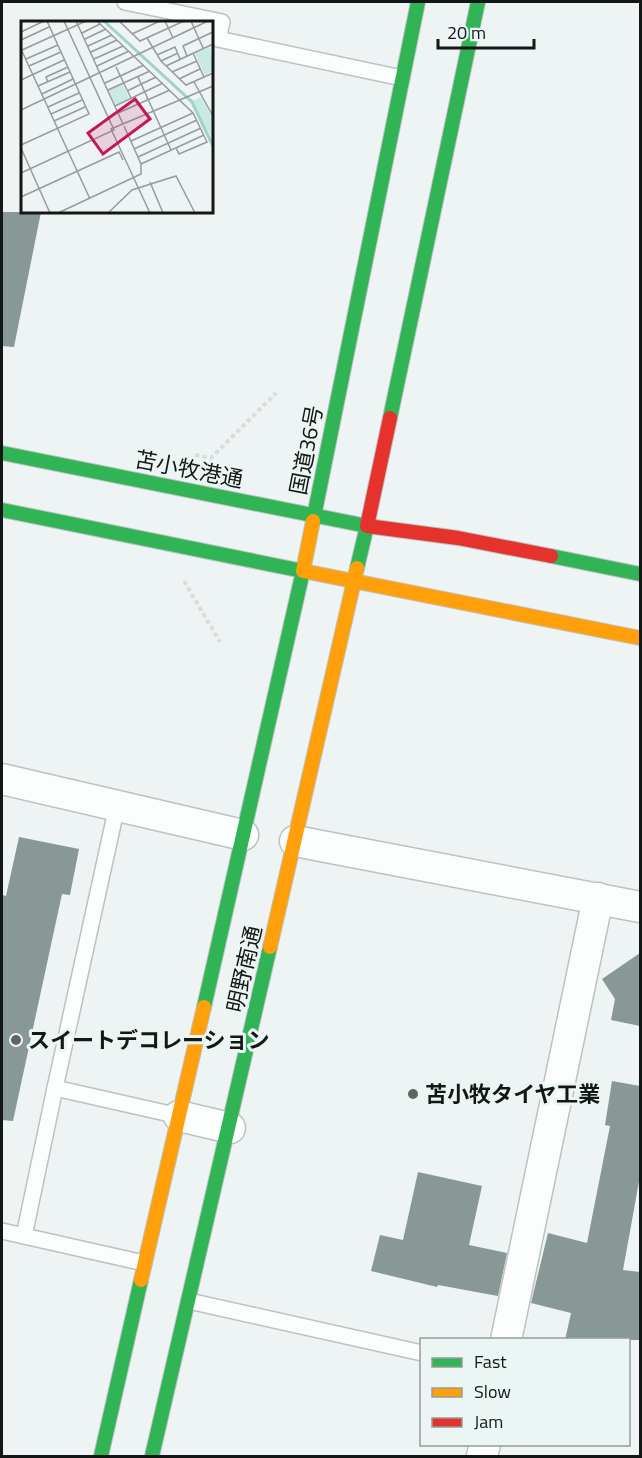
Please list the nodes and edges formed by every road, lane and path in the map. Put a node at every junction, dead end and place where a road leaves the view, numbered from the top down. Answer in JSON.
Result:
{"nodes":[{"id":1,"x":125,"y":2,"type":"edge"},
{"id":2,"x":418,"y":2,"type":"edge"},
{"id":3,"x":478,"y":2,"type":"edge"},
{"id":4,"x":402,"y":78,"type":"junction"},
{"id":5,"x":276,"y":393,"type":"dead end"},
{"id":6,"x":2,"y":453,"type":"edge"},
{"id":7,"x":188,"y":454,"type":"dead end"},
{"id":8,"x":2,"y":510,"type":"edge"},
{"id":9,"x":314,"y":516,"type":"junction"},
{"id":10,"x":367,"y":526,"type":"junction"},
{"id":11,"x":303,"y":571,"type":"junction"},
{"id":12,"x":640,"y":574,"type":"edge"},
{"id":13,"x":181,"y":577,"type":"dead end"},
{"id":14,"x":354,"y":581,"type":"junction"},
{"id":15,"x":640,"y":638,"type":"edge"},
{"id":16,"x":220,"y":642,"type":"dead end"},
{"id":17,"x":2,"y":779,"type":"edge"},
{"id":18,"x":117,"y":806,"type":"junction"},
{"id":19,"x":243,"y":834,"type":"junction"},
{"id":20,"x":295,"y":841,"type":"junction"},
{"id":21,"x":598,"y":898,"type":"junction"},
{"id":22,"x":640,"y":907,"type":"edge"},
{"id":23,"x":55,"y":1088,"type":"junction"},
{"id":24,"x":179,"y":1116,"type":"junction"},
{"id":25,"x":230,"y":1128,"type":"junction"},
{"id":26,"x":2,"y":1231,"type":"edge"},
{"id":27,"x":24,"y":1236,"type":"junction"},
{"id":28,"x":144,"y":1263,"type":"junction"},
{"id":29,"x":189,"y":1301,"type":"junction"},
{"id":30,"x":507,"y":1338,"type":"edge"},
{"id":31,"x":420,"y":1353,"type":"edge"},
{"id":32,"x":101,"y":1456,"type":"edge"},
{"id":33,"x":152,"y":1456,"type":"edge"}],
"edges":[{"from":1,"to":4,"type":"lane"},
{"from":2,"to":4,"type":"main road","name":"国道36号"},
{"from":3,"to":10,"type":"main road"},
{"from":4,"to":9,"type":"main road","name":"国道36号"},
{"from":5,"to":7,"type":"path"},
{"from":6,"to":9,"type":"main road","name":"苫小牧港通"},
{"from":8,"to":11,"type":"main road"},
{"from":9,"to":10,"type":"main road","name":"苫小牧港通"},
{"from":9,"to":11,"type":"main road","name":"国道36号"},
{"from":10,"to":12,"type":"main road"},
{"from":10,"to":14,"type":"main road","name":"明野南通"},
{"from":11,"to":14,"type":"main road"},
{"from":11,"to":19,"type":"main road","name":"明野南通"},
{"from":13,"to":16,"type":"path"},
{"from":14,"to":15,"type":"main road"},
{"from":14,"to":20,"type":"main road","name":"明野南通"},
{"from":17,"to":18,"type":"street"},
{"from":18,"to":19,"type":"street"},
{"from":18,"to":23,"type":"lane"},
{"from":19,"to":24,"type":"main road","name":"明野南通"},
{"from":20,"to":21,"type":"street"},
{"from":20,"to":25,"type":"main road","name":"明野南通"},
{"from":21,"to":22,"type":"street"},
{"from":21,"to":30,"type":"street"},
{"from":23,"to":24,"type":"lane"},
{"from":23,"to":27,"type":"lane"},
{"from":24,"to":25,"type":"street"},
{"from":24,"to":28,"type":"main road","name":"明野南通"},
{"from":25,"to":29,"type":"main road","name":"明野南通"},
{"from":26,"to":27,"type":"lane"},
{"from":27,"to":28,"type":"lane"},
{"from":28,"to":32,"type":"main road","name":"明野南通"},
{"from":29,"to":31,"type":"lane"},
{"from":29,"to":33,"type":"main road","name":"明野南通"}]}
